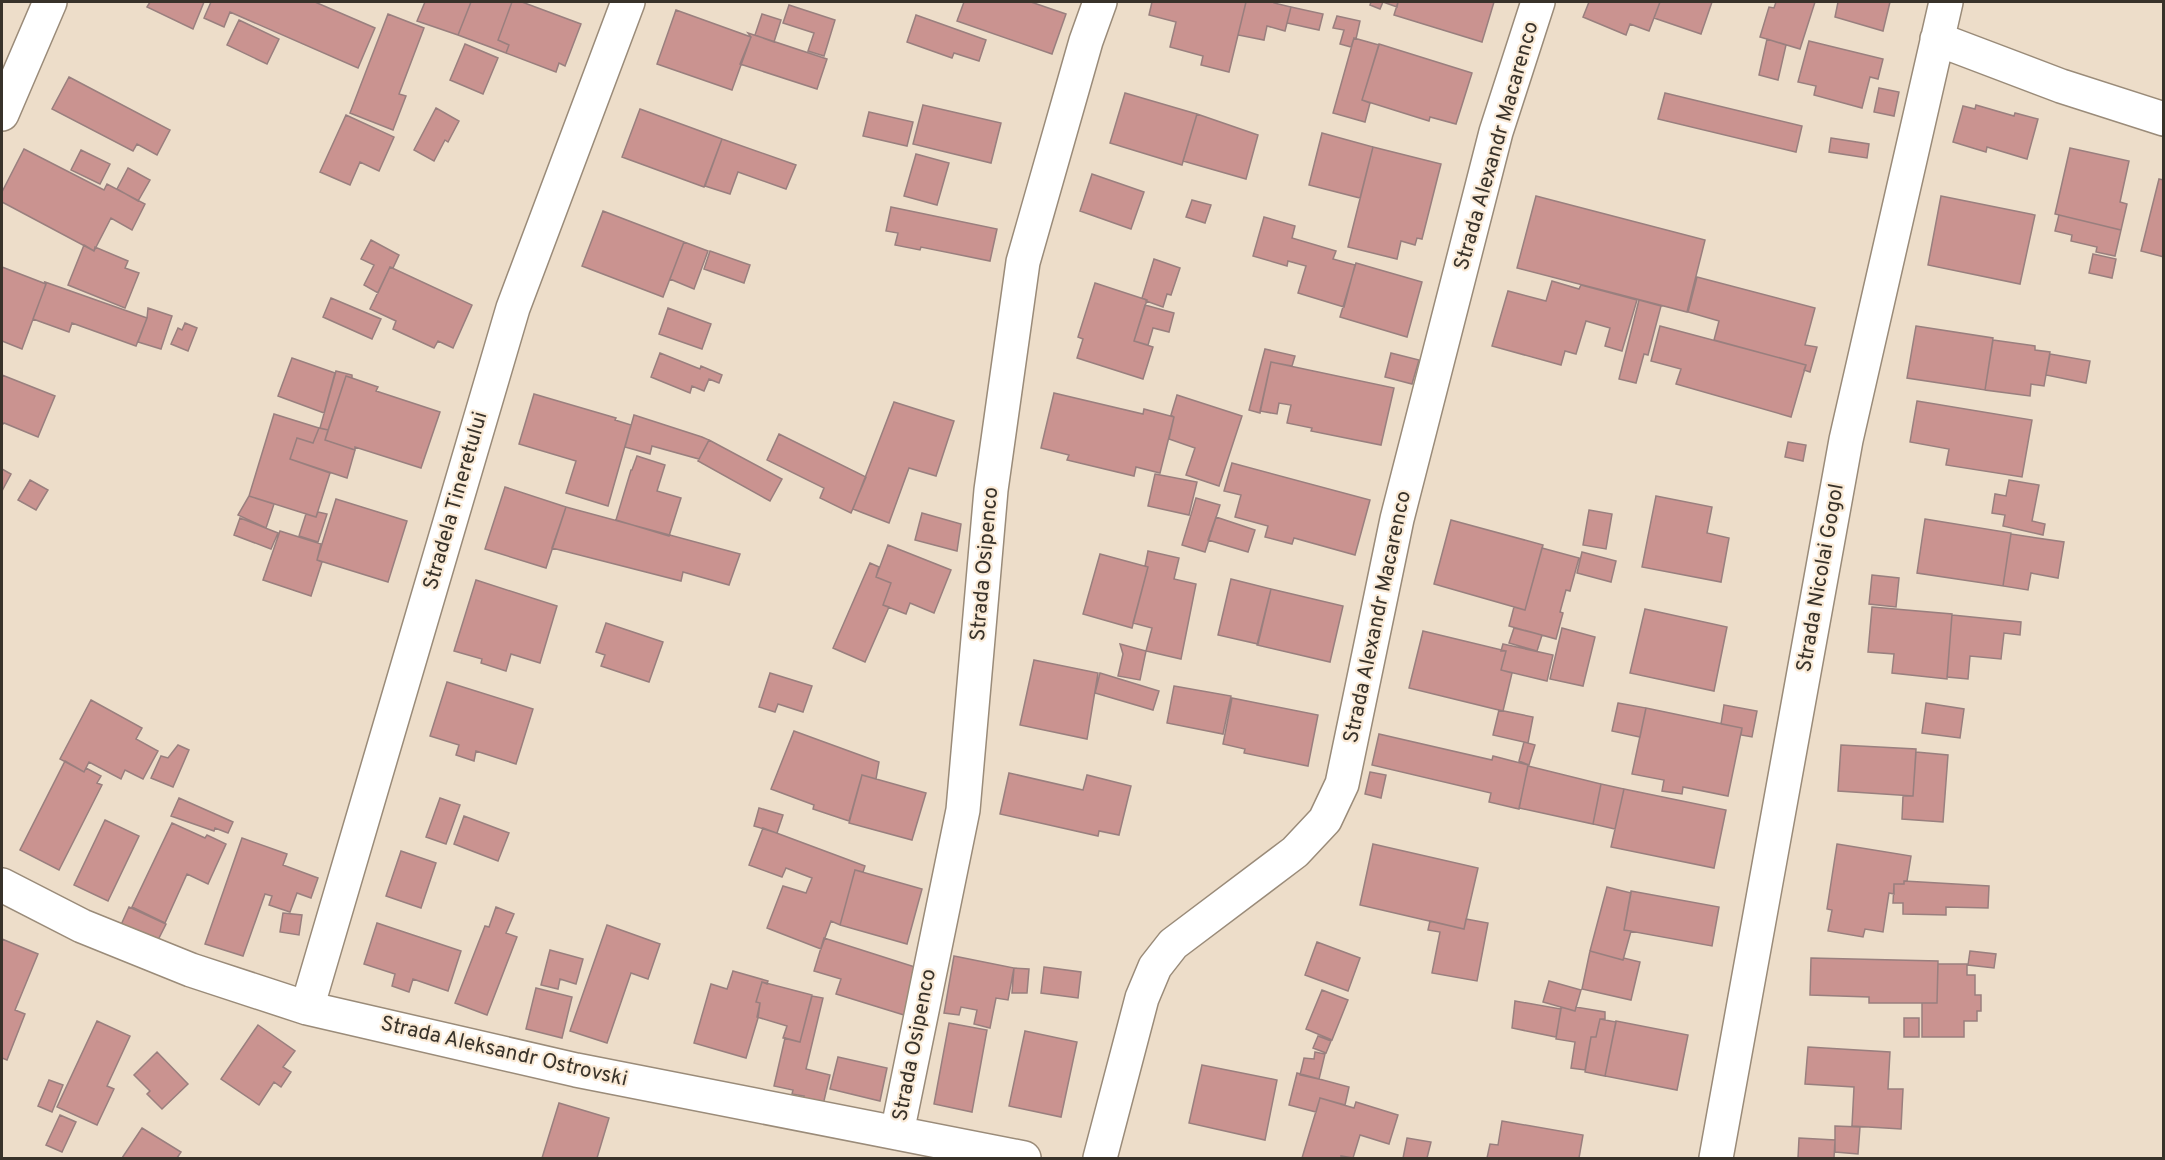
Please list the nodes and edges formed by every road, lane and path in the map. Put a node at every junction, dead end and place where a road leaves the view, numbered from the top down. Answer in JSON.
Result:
{"nodes":[{"id":1,"x":50,"y":2,"type":"edge"},
{"id":2,"x":628,"y":2,"type":"edge"},
{"id":3,"x":1100,"y":2,"type":"edge"},
{"id":4,"x":1539,"y":2,"type":"edge"},
{"id":5,"x":1946,"y":2,"type":"edge"},
{"id":6,"x":1936,"y":39,"type":"junction"},
{"id":7,"x":2,"y":114,"type":"edge"},
{"id":8,"x":2163,"y":119,"type":"edge"},
{"id":9,"x":2,"y":885,"type":"edge"},
{"id":10,"x":307,"y":1008,"type":"junction"},
{"id":11,"x":897,"y":1133,"type":"junction"},
{"id":12,"x":1024,"y":1158,"type":"edge"},
{"id":13,"x":1101,"y":1158,"type":"edge"},
{"id":14,"x":1716,"y":1158,"type":"edge"}],
"edges":[{"from":1,"to":7,"type":"street"},
{"from":2,"to":10,"type":"street","name":"Stradela Tineretului"},
{"from":3,"to":11,"type":"street","name":"Strada Osipenco"},
{"from":4,"to":13,"type":"street","name":"Strada Alexandr Macarenco"},
{"from":5,"to":6,"type":"street","name":"Strada Nicolai Gogol"},
{"from":6,"to":8,"type":"street"},
{"from":6,"to":14,"type":"street","name":"Strada Nicolai Gogol"},
{"from":9,"to":10,"type":"street","name":"Strada Aleksandr Ostrovski"},
{"from":10,"to":11,"type":"street","name":"Strada Aleksandr Ostrovski"},
{"from":11,"to":12,"type":"street","name":"Strada Aleksandr Ostrovski"}]}
